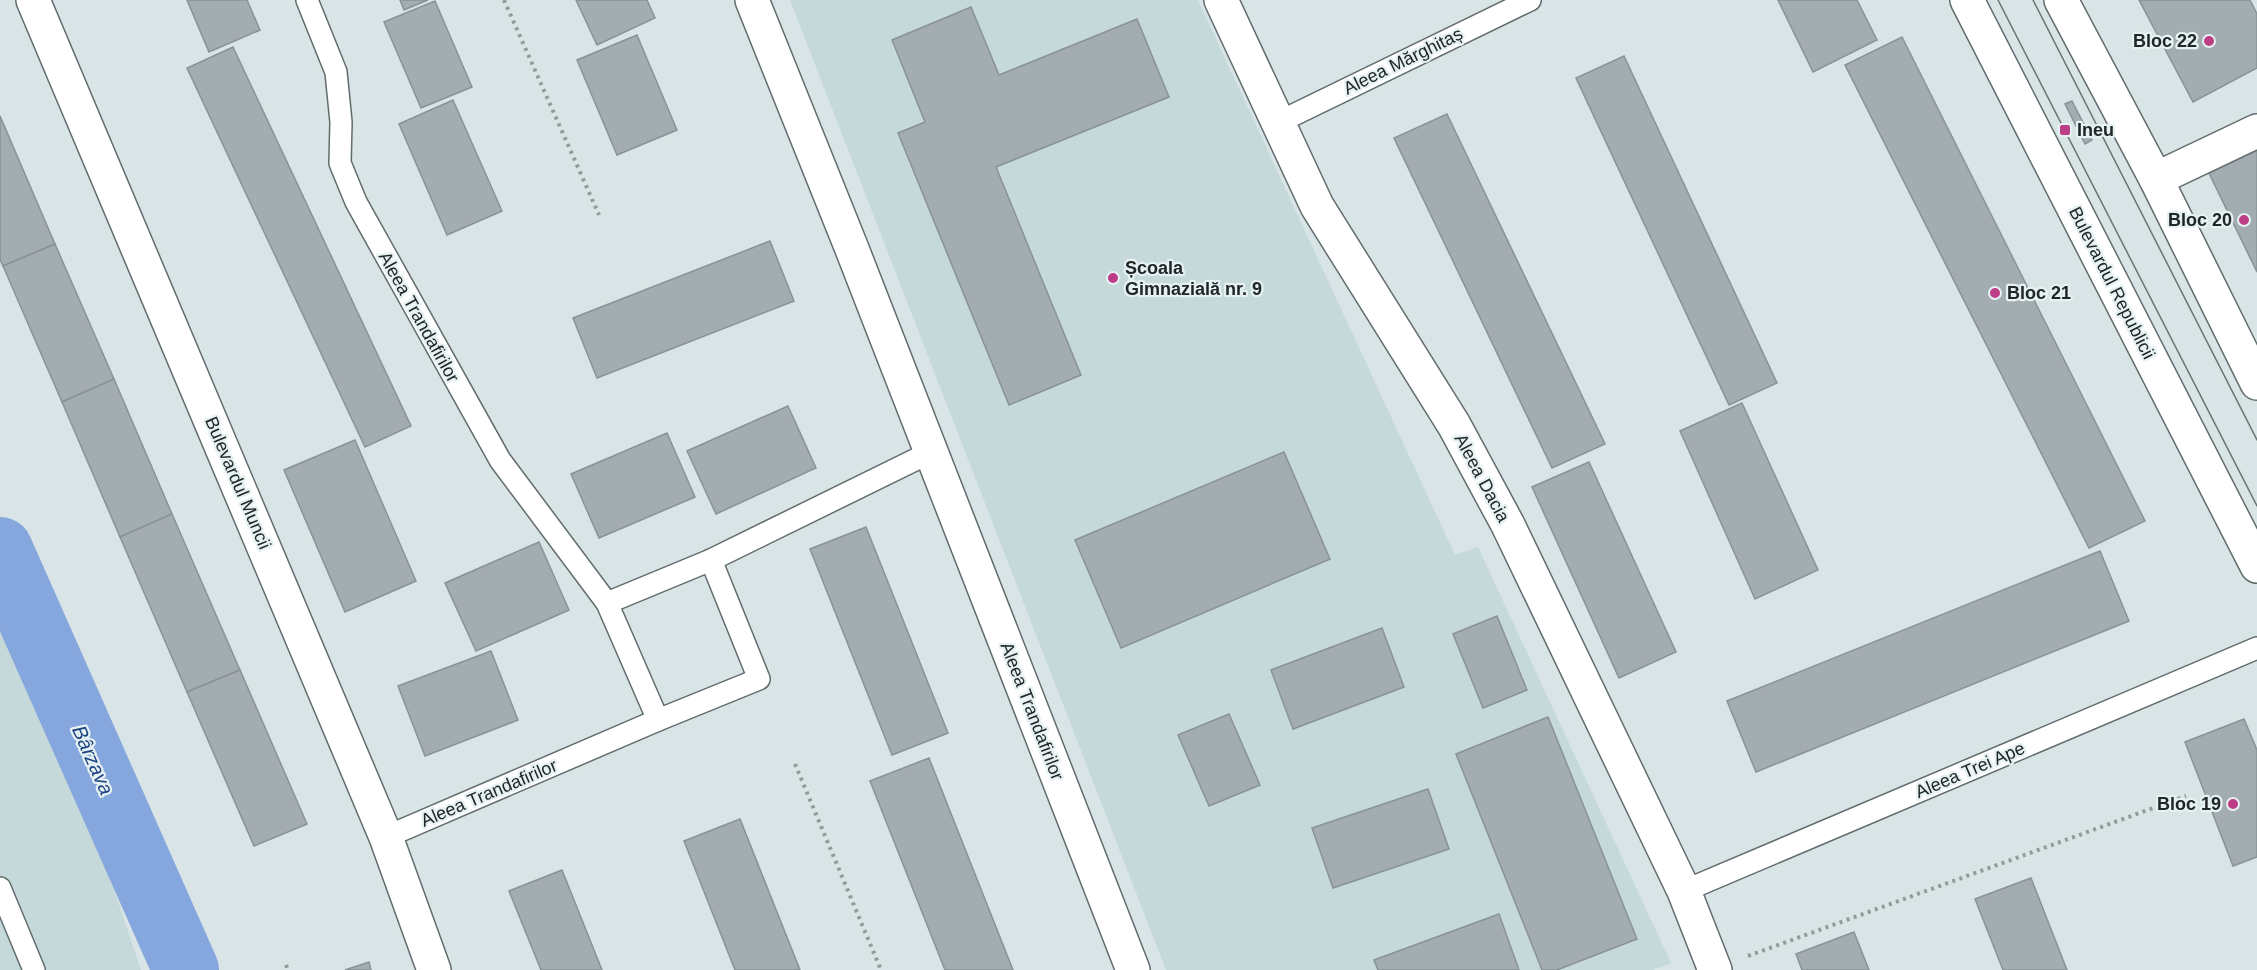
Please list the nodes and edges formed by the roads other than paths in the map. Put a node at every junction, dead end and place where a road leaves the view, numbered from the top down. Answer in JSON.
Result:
{"nodes":[{"id":1,"x":33,"y":0,"type":"edge"},
{"id":2,"x":307,"y":0,"type":"edge"},
{"id":3,"x":752,"y":0,"type":"edge"},
{"id":4,"x":1221,"y":0,"type":"edge"},
{"id":5,"x":1530,"y":0,"type":"edge"},
{"id":6,"x":1967,"y":0,"type":"edge"},
{"id":7,"x":2061,"y":0,"type":"edge"},
{"id":8,"x":1277,"y":123,"type":"junction"},
{"id":9,"x":2257,"y":131,"type":"edge"},
{"id":10,"x":2156,"y":179,"type":"junction"},
{"id":11,"x":2257,"y":383,"type":"edge"},
{"id":12,"x":931,"y":452,"type":"junction"},
{"id":13,"x":711,"y":560,"type":"junction"},
{"id":14,"x":2257,"y":566,"type":"edge"},
{"id":15,"x":607,"y":603,"type":"junction"},
{"id":16,"x":2257,"y":648,"type":"edge"},
{"id":17,"x":658,"y":720,"type":"junction"},
{"id":18,"x":386,"y":837,"type":"junction"},
{"id":19,"x":0,"y":888,"type":"edge"},
{"id":20,"x":1684,"y":891,"type":"junction"},
{"id":21,"x":1715,"y":969,"type":"edge"},
{"id":22,"x":34,"y":970,"type":"edge"},
{"id":23,"x":434,"y":970,"type":"edge"},
{"id":24,"x":1133,"y":970,"type":"edge"}],
"edges":[{"from":1,"to":18,"type":"street","name":"Bulevardul Muncii"},
{"from":2,"to":15,"type":"lane","name":"Aleea Trandafirilor"},
{"from":3,"to":12,"type":"street","name":"Aleea Trandafirilor"},
{"from":4,"to":8,"type":"street","name":"Aleea Dacia"},
{"from":5,"to":8,"type":"lane","name":"Aleea Mărghitaș"},
{"from":6,"to":14,"type":"street","name":"Bulevardul Republicii"},
{"from":7,"to":10,"type":"street"},
{"from":8,"to":20,"type":"street","name":"Aleea Dacia"},
{"from":9,"to":10,"type":"street"},
{"from":10,"to":11,"type":"street"},
{"from":12,"to":13,"type":"lane"},
{"from":12,"to":24,"type":"street","name":"Aleea Trandafirilor"},
{"from":13,"to":15,"type":"lane"},
{"from":13,"to":17,"type":"lane","name":"Aleea Trandafirilor"},
{"from":15,"to":17,"type":"lane","name":"Aleea Trandafirilor"},
{"from":16,"to":20,"type":"lane","name":"Aleea Trei Ape"},
{"from":17,"to":18,"type":"lane","name":"Aleea Trandafirilor"},
{"from":18,"to":23,"type":"street","name":"Bulevardul Muncii"},
{"from":19,"to":22,"type":"lane"},
{"from":20,"to":21,"type":"street","name":"Aleea Dacia"}]}
